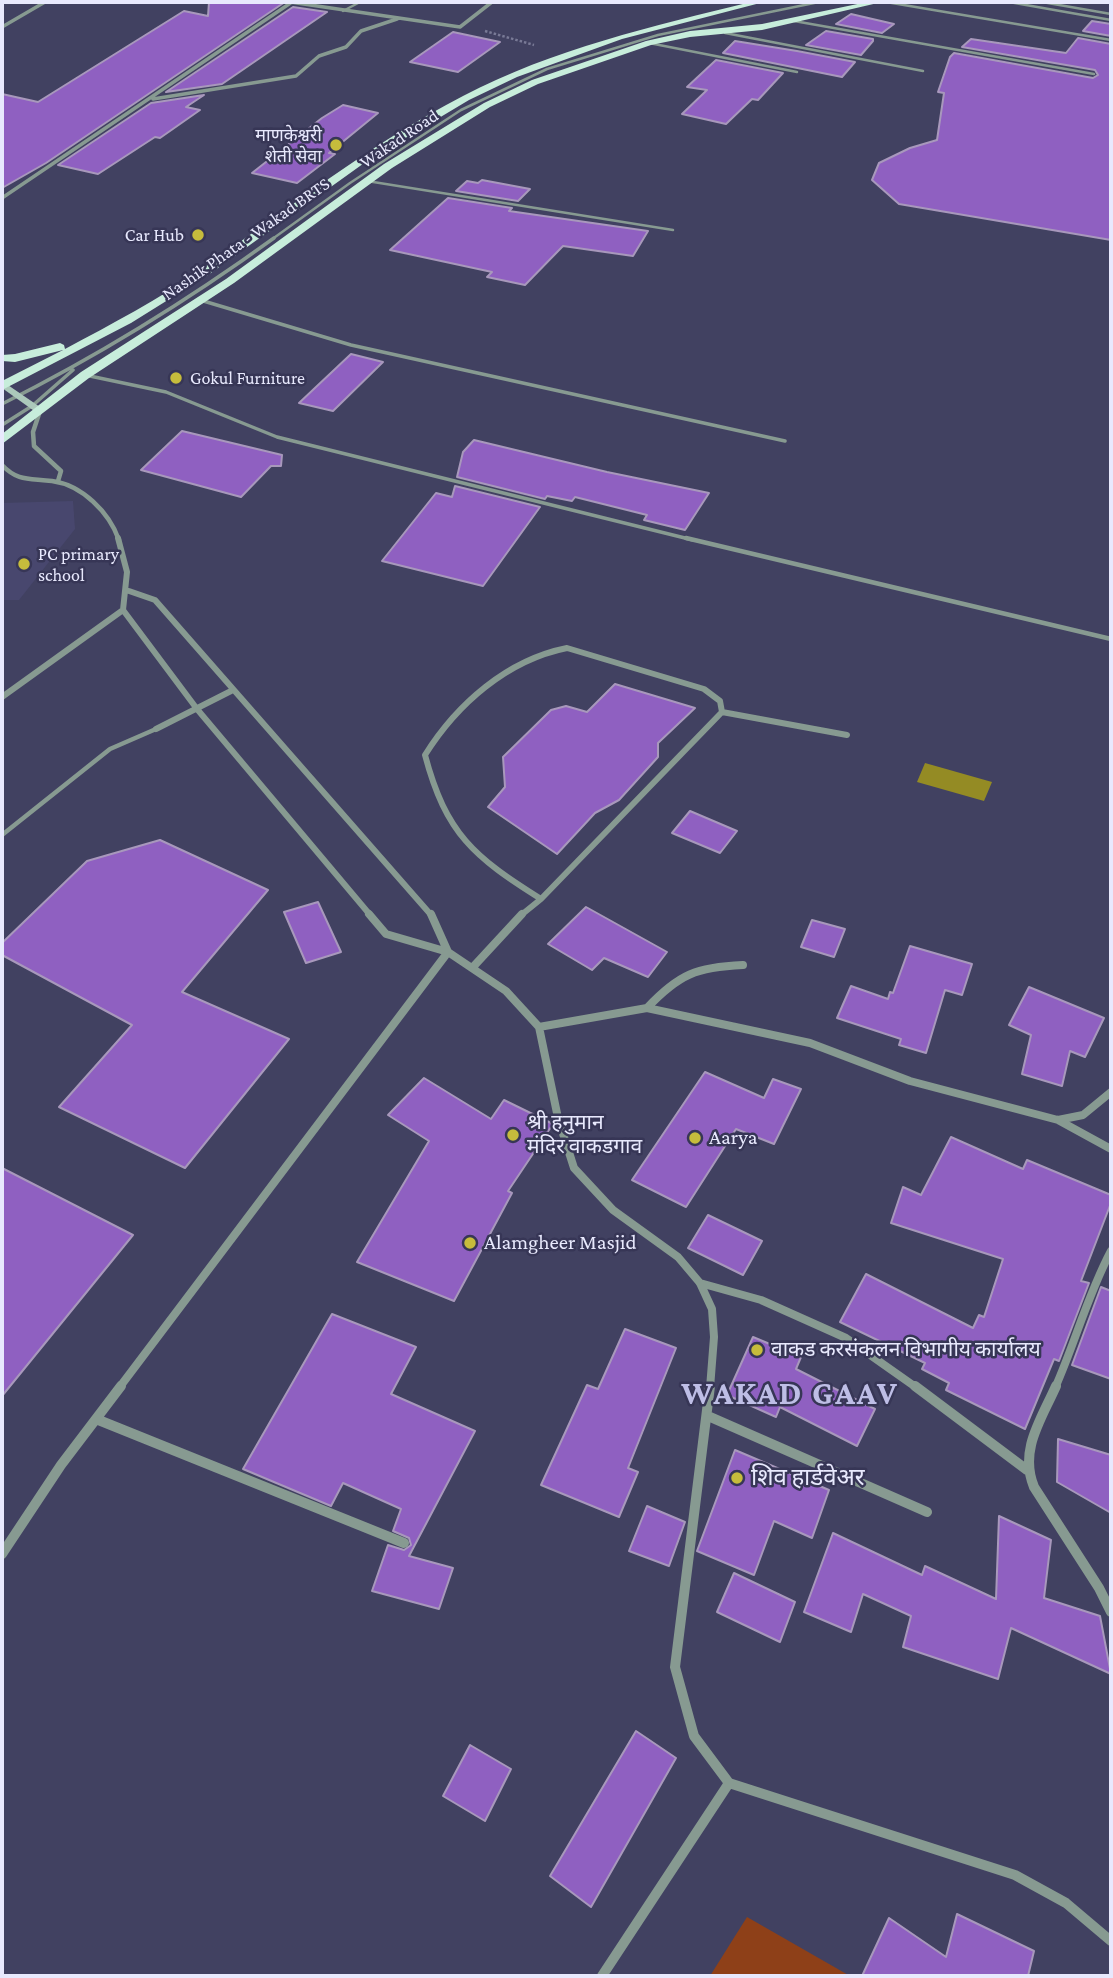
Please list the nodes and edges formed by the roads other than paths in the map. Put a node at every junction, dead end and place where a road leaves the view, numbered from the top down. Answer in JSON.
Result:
{"nodes":[{"id":1,"x":45,"y":2,"type":"edge"},
{"id":2,"x":291,"y":2,"type":"edge"},
{"id":3,"x":360,"y":2,"type":"edge"},
{"id":4,"x":492,"y":2,"type":"edge"},
{"id":5,"x":760,"y":2,"type":"edge"},
{"id":6,"x":819,"y":2,"type":"edge"},
{"id":7,"x":878,"y":2,"type":"edge"},
{"id":8,"x":886,"y":2,"type":"edge"},
{"id":9,"x":1009,"y":2,"type":"edge"},
{"id":10,"x":1042,"y":2,"type":"edge"},
{"id":11,"x":343,"y":11,"type":"junction"},
{"id":12,"x":1111,"y":14,"type":"edge"},
{"id":13,"x":397,"y":19,"type":"junction"},
{"id":14,"x":1111,"y":20,"type":"edge"},
{"id":15,"x":794,"y":21,"type":"junction"},
{"id":16,"x":2,"y":27,"type":"edge"},
{"id":17,"x":725,"y":33,"type":"junction"},
{"id":18,"x":1111,"y":40,"type":"edge"},
{"id":19,"x":649,"y":43,"type":"junction"},
{"id":20,"x":923,"y":71,"type":"dead end"},
{"id":21,"x":797,"y":72,"type":"dead end"},
{"id":22,"x":1094,"y":74,"type":"dead end"},
{"id":23,"x":149,"y":100,"type":"junction"},
{"id":24,"x":367,"y":181,"type":"junction"},
{"id":25,"x":2,"y":198,"type":"edge"},
{"id":26,"x":673,"y":230,"type":"dead end"},
{"id":27,"x":200,"y":300,"type":"junction"},
{"id":28,"x":127,"y":321,"type":"junction"},
{"id":29,"x":2,"y":358,"type":"edge"},
{"id":30,"x":81,"y":364,"type":"junction"},
{"id":31,"x":85,"y":375,"type":"junction"},
{"id":32,"x":2,"y":385,"type":"edge"},
{"id":33,"x":17,"y":395,"type":"junction"},
{"id":34,"x":2,"y":404,"type":"edge"},
{"id":35,"x":36,"y":409,"type":"junction"},
{"id":36,"x":2,"y":425,"type":"edge"},
{"id":37,"x":2,"y":440,"type":"edge"},
{"id":38,"x":785,"y":441,"type":"dead end"},
{"id":39,"x":2,"y":465,"type":"edge"},
{"id":40,"x":58,"y":481,"type":"junction"},
{"id":41,"x":129,"y":591,"type":"junction"},
{"id":42,"x":123,"y":610,"type":"junction"},
{"id":43,"x":1111,"y":639,"type":"edge"},
{"id":44,"x":233,"y":690,"type":"junction"},
{"id":45,"x":2,"y":696,"type":"edge"},
{"id":46,"x":197,"y":709,"type":"junction"},
{"id":47,"x":722,"y":712,"type":"junction"},
{"id":48,"x":156,"y":729,"type":"joint"},
{"id":49,"x":847,"y":736,"type":"dead end"},
{"id":50,"x":2,"y":835,"type":"edge"},
{"id":51,"x":541,"y":899,"type":"junction"},
{"id":52,"x":449,"y":952,"type":"junction"},
{"id":53,"x":743,"y":965,"type":"dead end"},
{"id":54,"x":473,"y":967,"type":"junction"},
{"id":55,"x":647,"y":1009,"type":"junction"},
{"id":56,"x":539,"y":1027,"type":"junction"},
{"id":57,"x":1111,"y":1092,"type":"edge"},
{"id":58,"x":1058,"y":1120,"type":"junction"},
{"id":59,"x":1111,"y":1149,"type":"edge"},
{"id":60,"x":1111,"y":1251,"type":"edge"},
{"id":61,"x":700,"y":1283,"type":"junction"},
{"id":62,"x":708,"y":1416,"type":"junction"},
{"id":63,"x":96,"y":1419,"type":"junction"},
{"id":64,"x":1027,"y":1471,"type":"junction"},
{"id":65,"x":928,"y":1512,"type":"dead end"},
{"id":66,"x":404,"y":1543,"type":"dead end"},
{"id":67,"x":2,"y":1554,"type":"edge"},
{"id":68,"x":1111,"y":1612,"type":"edge"},
{"id":69,"x":729,"y":1783,"type":"junction"},
{"id":70,"x":1111,"y":1941,"type":"edge"},
{"id":71,"x":602,"y":1976,"type":"edge"}],
"edges":[{"from":1,"to":16,"type":"street"},
{"from":2,"to":11,"type":"street"},
{"from":2,"to":23,"type":"street"},
{"from":3,"to":11,"type":"lane"},
{"from":4,"to":13,"type":"street"},
{"from":5,"to":28,"type":"main road","name":"Wakad Road"},
{"from":6,"to":30,"type":"lane","name":"Nashik Phata - Wakad BRTS"},
{"from":7,"to":15,"type":"main road","name":"Wakad Road"},
{"from":8,"to":18,"type":"lane"},
{"from":9,"to":14,"type":"lane"},
{"from":10,"to":12,"type":"lane"},
{"from":11,"to":13,"type":"street"},
{"from":13,"to":23,"type":"street"},
{"from":15,"to":17,"type":"main road","name":"Wakad Road"},
{"from":15,"to":22,"type":"lane"},
{"from":17,"to":19,"type":"main road","name":"Wakad Road"},
{"from":17,"to":20,"type":"lane"},
{"from":19,"to":21,"type":"lane"},
{"from":19,"to":24,"type":"main road","name":"Wakad Road"},
{"from":23,"to":25,"type":"street"},
{"from":24,"to":26,"type":"lane"},
{"from":24,"to":27,"type":"main road","name":"Wakad Road"},
{"from":27,"to":31,"type":"main road","name":"Wakad Road"},
{"from":27,"to":38,"type":"lane"},
{"from":28,"to":29,"type":"main road"},
{"from":28,"to":32,"type":"main road","name":"Wakad Road"},
{"from":30,"to":33,"type":"lane","name":"Nashik Phata - Wakad BRTS"},
{"from":30,"to":35,"type":"lane","name":"Nashik Phata - Wakad BRTS"},
{"from":31,"to":35,"type":"main road","name":"Wakad Road"},
{"from":31,"to":43,"type":"lane"},
{"from":32,"to":33,"type":"main road"},
{"from":33,"to":34,"type":"lane","name":"Nashik Phata - Wakad BRTS"},
{"from":33,"to":35,"type":"main road"},
{"from":35,"to":36,"type":"lane","name":"Nashik Phata - Wakad BRTS"},
{"from":35,"to":37,"type":"main road","name":"Wakad Road"},
{"from":35,"to":40,"type":"street"},
{"from":39,"to":40,"type":"street"},
{"from":40,"to":41,"type":"street"},
{"from":41,"to":42,"type":"street"},
{"from":41,"to":44,"type":"street"},
{"from":42,"to":45,"type":"street"},
{"from":42,"to":46,"type":"street"},
{"from":44,"to":46,"type":"street"},
{"from":44,"to":52,"type":"street"},
{"from":46,"to":48,"type":"street"},
{"from":46,"to":52,"type":"street"},
{"from":47,"to":49,"type":"street"},
{"from":47,"to":51,"type":"street"},
{"from":47,"to":51,"type":"street"},
{"from":48,"to":50,"type":"lane"},
{"from":51,"to":54,"type":"street"},
{"from":52,"to":54,"type":"street"},
{"from":52,"to":63,"type":"street"},
{"from":53,"to":55,"type":"street"},
{"from":54,"to":56,"type":"street"},
{"from":55,"to":56,"type":"street"},
{"from":55,"to":58,"type":"street"},
{"from":56,"to":61,"type":"street"},
{"from":57,"to":58,"type":"street"},
{"from":58,"to":59,"type":"street"},
{"from":60,"to":64,"type":"street"},
{"from":61,"to":62,"type":"street"},
{"from":61,"to":64,"type":"street"},
{"from":62,"to":65,"type":"street"},
{"from":62,"to":69,"type":"street"},
{"from":63,"to":66,"type":"street"},
{"from":63,"to":67,"type":"street"},
{"from":64,"to":68,"type":"street"},
{"from":69,"to":70,"type":"street"},
{"from":69,"to":71,"type":"street"}]}
